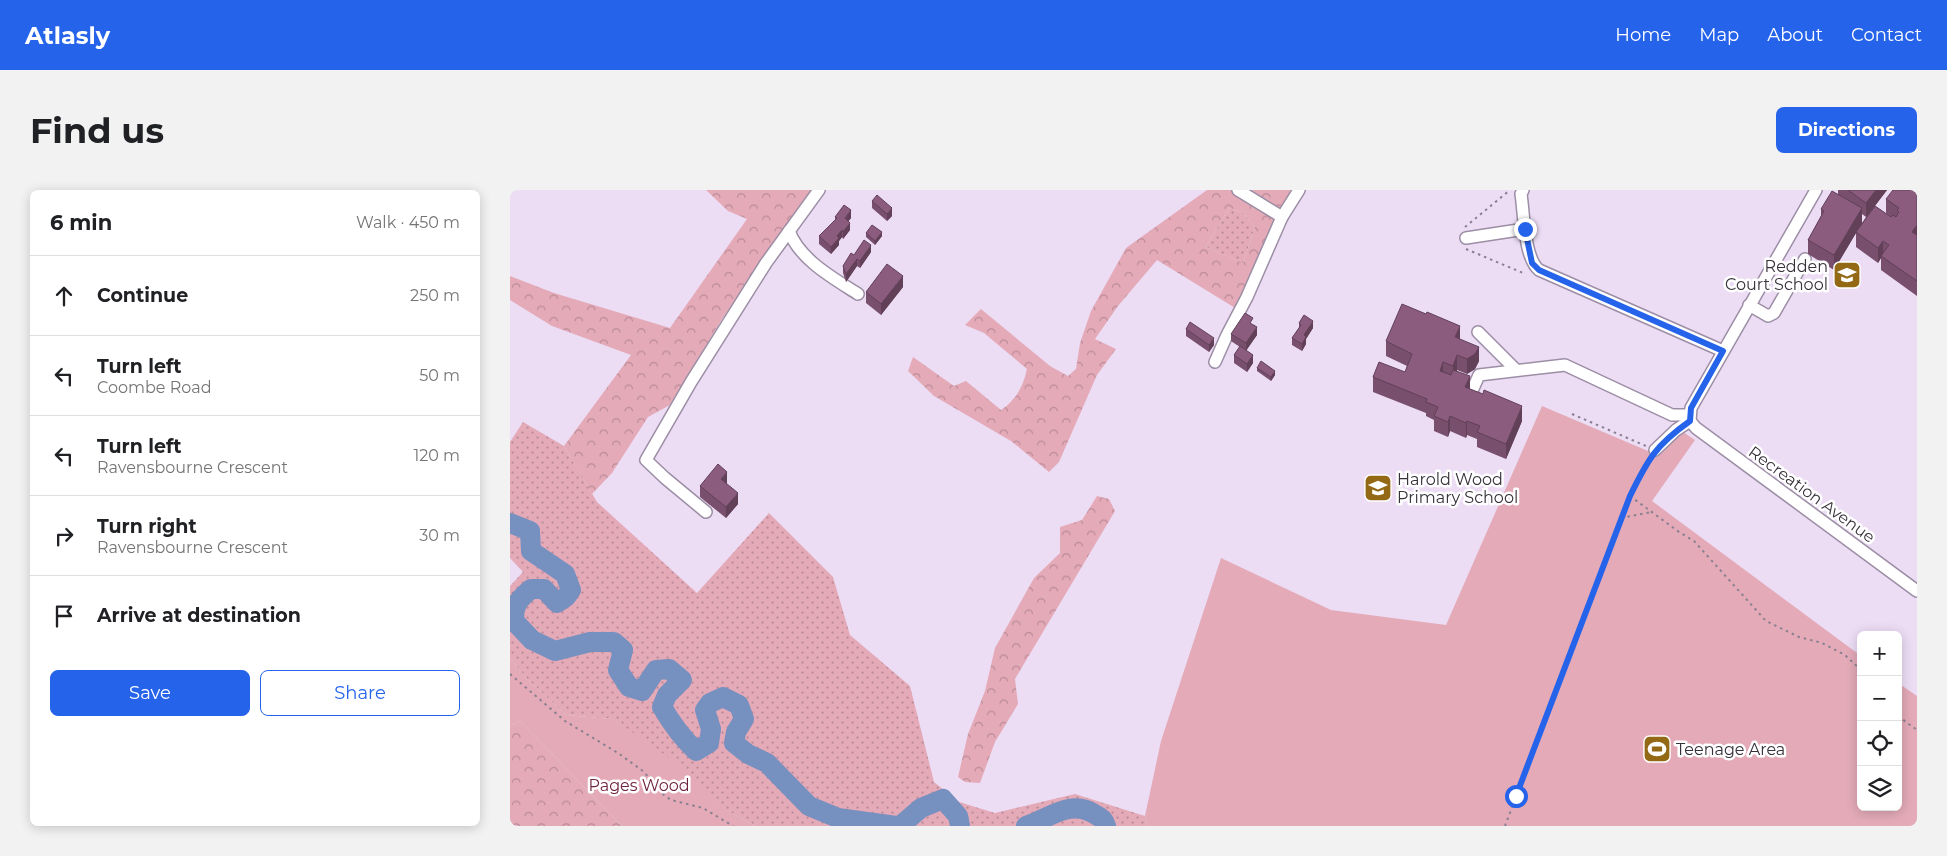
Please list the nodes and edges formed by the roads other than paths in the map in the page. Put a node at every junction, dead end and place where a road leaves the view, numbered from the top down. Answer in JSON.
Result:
{"nodes":[{"id":1,"x":820,"y":190,"type":"edge"},
{"id":2,"x":1238,"y":190,"type":"edge"},
{"id":3,"x":1299,"y":190,"type":"edge"},
{"id":4,"x":1523,"y":190,"type":"edge"},
{"id":5,"x":1816,"y":190,"type":"edge"},
{"id":6,"x":1809,"y":201,"type":"junction"},
{"id":7,"x":1820,"y":207,"type":"edge"},
{"id":8,"x":1282,"y":217,"type":"junction"},
{"id":9,"x":1525,"y":229,"type":"junction"},
{"id":10,"x":789,"y":231,"type":"junction"},
{"id":11,"x":1466,"y":238,"type":"dead end"},
{"id":12,"x":1805,"y":259,"type":"dead end"},
{"id":13,"x":858,"y":294,"type":"dead end"},
{"id":14,"x":1750,"y":305,"type":"junction"},
{"id":15,"x":1478,"y":332,"type":"dead end"},
{"id":16,"x":1723,"y":351,"type":"junction"},
{"id":17,"x":1215,"y":362,"type":"dead end"},
{"id":18,"x":1516,"y":370,"type":"junction"},
{"id":19,"x":1472,"y":391,"type":"edge"},
{"id":20,"x":1690,"y":418,"type":"junction"},
{"id":21,"x":1655,"y":450,"type":"road end"},
{"id":22,"x":706,"y":512,"type":"dead end"},
{"id":23,"x":1917,"y":591,"type":"edge"}],
"edges":[{"from":1,"to":10,"type":"street"},
{"from":2,"to":8,"type":"street"},
{"from":3,"to":8,"type":"street"},
{"from":4,"to":9,"type":"street"},
{"from":5,"to":6,"type":"street"},
{"from":6,"to":7,"type":"street"},
{"from":6,"to":14,"type":"street"},
{"from":8,"to":17,"type":"street"},
{"from":9,"to":11,"type":"street"},
{"from":9,"to":16,"type":"street"},
{"from":10,"to":13,"type":"street"},
{"from":10,"to":22,"type":"street"},
{"from":12,"to":14,"type":"street"},
{"from":14,"to":16,"type":"street"},
{"from":15,"to":18,"type":"street"},
{"from":16,"to":20,"type":"street"},
{"from":18,"to":19,"type":"street"},
{"from":18,"to":20,"type":"street"},
{"from":20,"to":21,"type":"street"},
{"from":20,"to":23,"type":"street","name":"Recreation Avenue"}]}
